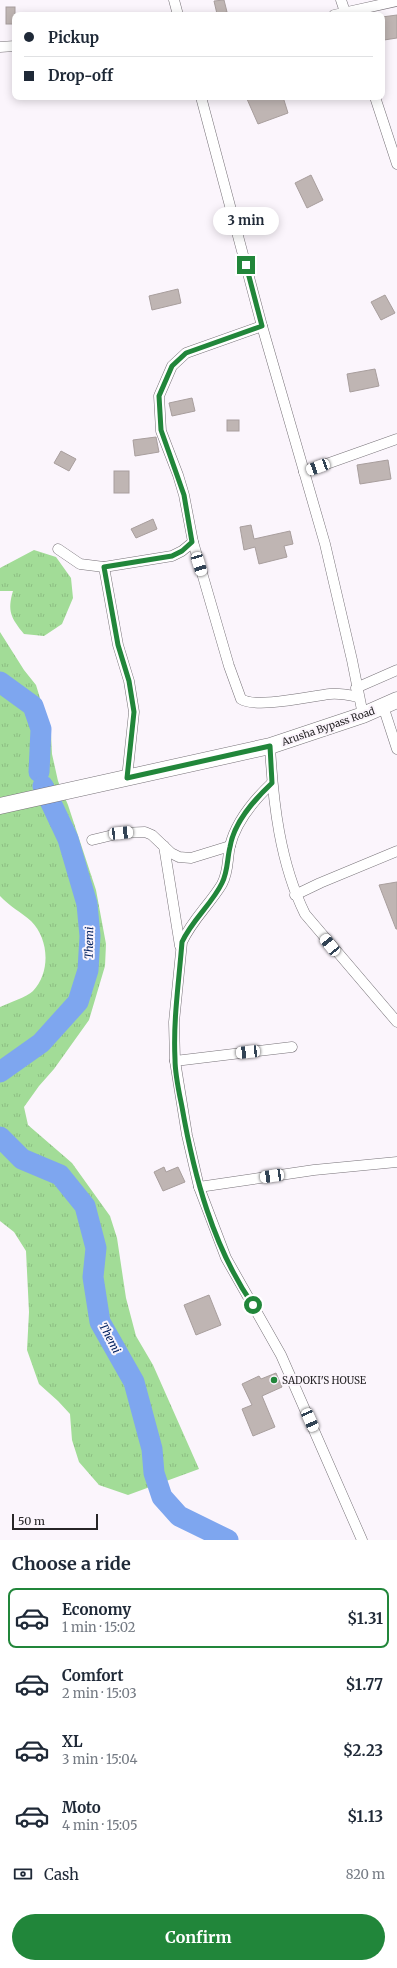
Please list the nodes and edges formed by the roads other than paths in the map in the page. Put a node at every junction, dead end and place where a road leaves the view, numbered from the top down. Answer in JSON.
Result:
{"nodes":[{"id":1,"x":174,"y":0,"type":"edge"},
{"id":2,"x":341,"y":0,"type":"edge"},
{"id":3,"x":397,"y":1,"type":"edge"},
{"id":4,"x":177,"y":12,"type":"edge"},
{"id":5,"x":345,"y":12,"type":"edge"},
{"id":6,"x":349,"y":12,"type":"edge"},
{"id":7,"x":12,"y":46,"type":"edge"},
{"id":8,"x":0,"y":47,"type":"edge"},
{"id":9,"x":201,"y":100,"type":"edge"},
{"id":10,"x":376,"y":100,"type":"edge"},
{"id":11,"x":392,"y":134,"type":"edge"},
{"id":12,"x":397,"y":164,"type":"edge"},
{"id":13,"x":262,"y":326,"type":"junction"},
{"id":14,"x":397,"y":439,"type":"edge"},
{"id":15,"x":304,"y":472,"type":"junction"},
{"id":16,"x":192,"y":542,"type":"junction"},
{"id":17,"x":58,"y":549,"type":"dead end"},
{"id":18,"x":104,"y":567,"type":"junction"},
{"id":19,"x":397,"y":670,"type":"edge"},
{"id":20,"x":357,"y":692,"type":"junction"},
{"id":21,"x":390,"y":703,"type":"edge"},
{"id":22,"x":363,"y":715,"type":"junction"},
{"id":23,"x":395,"y":736,"type":"edge"},
{"id":24,"x":270,"y":746,"type":"junction"},
{"id":25,"x":397,"y":748,"type":"edge"},
{"id":26,"x":127,"y":778,"type":"junction"},
{"id":27,"x":272,"y":783,"type":"junction"},
{"id":28,"x":0,"y":806,"type":"edge"},
{"id":29,"x":92,"y":840,"type":"dead end"},
{"id":30,"x":164,"y":846,"type":"junction"},
{"id":31,"x":230,"y":846,"type":"junction"},
{"id":32,"x":397,"y":851,"type":"edge"},
{"id":33,"x":296,"y":895,"type":"junction"},
{"id":34,"x":181,"y":954,"type":"junction"},
{"id":35,"x":397,"y":1022,"type":"edge"},
{"id":36,"x":292,"y":1047,"type":"dead end"},
{"id":37,"x":175,"y":1061,"type":"junction"},
{"id":38,"x":397,"y":1162,"type":"edge"},
{"id":39,"x":199,"y":1187,"type":"junction"},
{"id":40,"x":362,"y":1540,"type":"edge"}],
"edges":[{"from":1,"to":4,"type":"street"},
{"from":2,"to":5,"type":"street"},
{"from":3,"to":6,"type":"street"},
{"from":7,"to":8,"type":"street"},
{"from":9,"to":13,"type":"street"},
{"from":10,"to":11,"type":"street"},
{"from":11,"to":12,"type":"street"},
{"from":13,"to":15,"type":"street"},
{"from":13,"to":16,"type":"street"},
{"from":14,"to":15,"type":"street"},
{"from":15,"to":20,"type":"street"},
{"from":16,"to":18,"type":"street"},
{"from":16,"to":20,"type":"street"},
{"from":17,"to":18,"type":"street"},
{"from":18,"to":26,"type":"street"},
{"from":19,"to":20,"type":"street"},
{"from":20,"to":22,"type":"street"},
{"from":21,"to":22,"type":"main road","name":"Arusha Bypass Road"},
{"from":21,"to":23,"type":"street"},
{"from":22,"to":24,"type":"main road","name":"Arusha Bypass Road"},
{"from":23,"to":25,"type":"street"},
{"from":24,"to":26,"type":"main road","name":"Arusha Bypass Road"},
{"from":24,"to":27,"type":"street"},
{"from":26,"to":28,"type":"main road","name":"Arusha Bypass Road"},
{"from":27,"to":31,"type":"street"},
{"from":27,"to":33,"type":"street"},
{"from":29,"to":30,"type":"street"},
{"from":30,"to":31,"type":"street"},
{"from":30,"to":34,"type":"street"},
{"from":31,"to":34,"type":"street"},
{"from":32,"to":33,"type":"street"},
{"from":33,"to":35,"type":"street"},
{"from":34,"to":37,"type":"street"},
{"from":36,"to":37,"type":"street"},
{"from":37,"to":39,"type":"street"},
{"from":38,"to":39,"type":"street"},
{"from":39,"to":40,"type":"street"}]}
